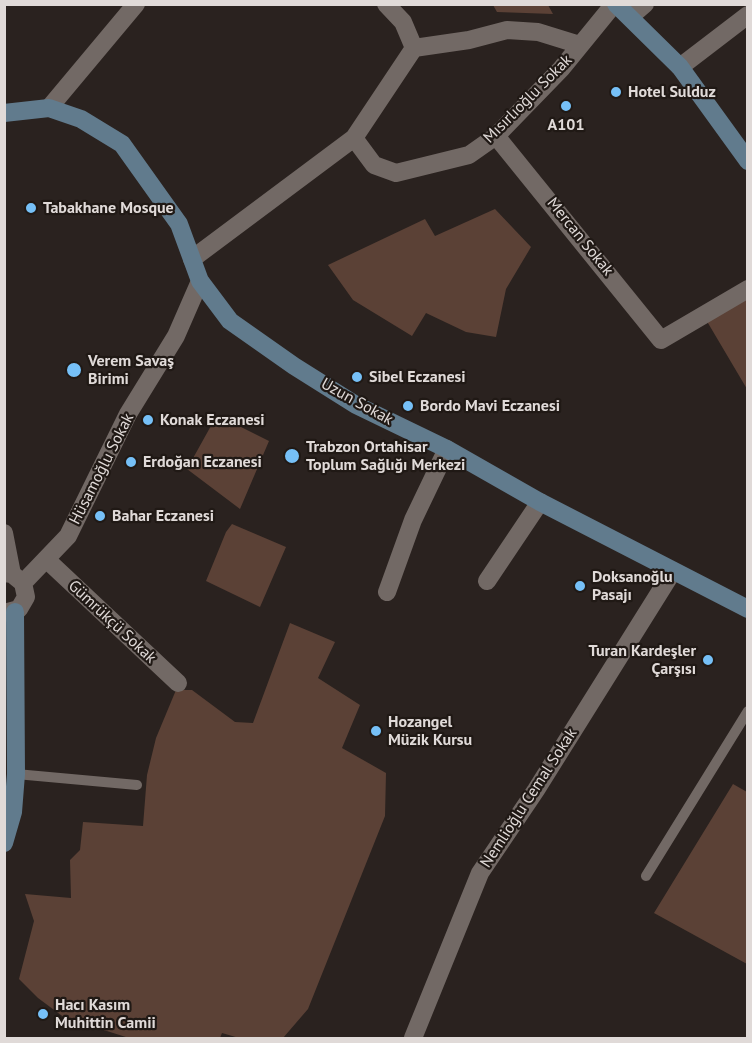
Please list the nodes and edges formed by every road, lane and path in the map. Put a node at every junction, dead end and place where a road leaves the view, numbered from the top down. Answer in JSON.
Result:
{"nodes":[{"id":1,"x":136,"y":4,"type":"edge"},
{"id":2,"x":386,"y":4,"type":"edge"},
{"id":3,"x":615,"y":4,"type":"edge"},
{"id":4,"x":645,"y":4,"type":"edge"},
{"id":5,"x":747,"y":15,"type":"edge"},
{"id":6,"x":630,"y":18,"type":"junction"},
{"id":7,"x":580,"y":45,"type":"junction"},
{"id":8,"x":414,"y":48,"type":"junction"},
{"id":9,"x":680,"y":67,"type":"junction"},
{"id":10,"x":49,"y":108,"type":"junction"},
{"id":11,"x":4,"y":113,"type":"edge"},
{"id":12,"x":496,"y":136,"type":"junction"},
{"id":13,"x":354,"y":138,"type":"junction"},
{"id":14,"x":747,"y":161,"type":"edge"},
{"id":15,"x":192,"y":260,"type":"junction"},
{"id":16,"x":200,"y":280,"type":"junction"},
{"id":17,"x":747,"y":289,"type":"edge"},
{"id":18,"x":447,"y":449,"type":"junction"},
{"id":19,"x":540,"y":502,"type":"junction"},
{"id":20,"x":4,"y":533,"type":"edge"},
{"id":21,"x":47,"y":560,"type":"junction"},
{"id":22,"x":673,"y":572,"type":"junction"},
{"id":23,"x":13,"y":577,"type":"edge"},
{"id":24,"x":487,"y":580,"type":"dead end"},
{"id":25,"x":387,"y":592,"type":"dead end"},
{"id":26,"x":747,"y":609,"type":"edge"},
{"id":27,"x":10,"y":612,"type":"edge"},
{"id":28,"x":178,"y":683,"type":"dead end"},
{"id":29,"x":747,"y":711,"type":"edge"},
{"id":30,"x":16,"y":774,"type":"junction"},
{"id":31,"x":137,"y":785,"type":"dead end"},
{"id":32,"x":4,"y":843,"type":"edge"},
{"id":33,"x":646,"y":876,"type":"dead end"},
{"id":34,"x":413,"y":1038,"type":"edge"}],
"edges":[{"from":1,"to":10,"type":"street"},
{"from":2,"to":8,"type":"street"},
{"from":3,"to":6,"type":"street"},
{"from":3,"to":7,"type":"street","name":"Mısırlıoğlu Sokak"},
{"from":4,"to":6,"type":"street"},
{"from":5,"to":9,"type":"street"},
{"from":6,"to":9,"type":"street"},
{"from":7,"to":8,"type":"street"},
{"from":7,"to":12,"type":"street","name":"Mısırlıoğlu Sokak"},
{"from":8,"to":13,"type":"street"},
{"from":9,"to":14,"type":"street"},
{"from":10,"to":11,"type":"street"},
{"from":10,"to":15,"type":"street","name":"Uzun Sokak"},
{"from":12,"to":13,"type":"street","name":"Mısırlıoğlu Sokak"},
{"from":12,"to":17,"type":"street","name":"Mercan Sokak"},
{"from":13,"to":15,"type":"street"},
{"from":15,"to":16,"type":"street","name":"Uzun Sokak"},
{"from":16,"to":18,"type":"street","name":"Uzun Sokak"},
{"from":16,"to":21,"type":"street","name":"Hüsamoğlu Sokak"},
{"from":18,"to":19,"type":"street","name":"Uzun Sokak"},
{"from":18,"to":25,"type":"street"},
{"from":19,"to":22,"type":"street","name":"Uzun Sokak"},
{"from":19,"to":24,"type":"street"},
{"from":20,"to":23,"type":"street"},
{"from":21,"to":23,"type":"street","name":"Hüsamoğlu Sokak"},
{"from":21,"to":28,"type":"street","name":"Gümrükçü Sokak"},
{"from":22,"to":26,"type":"street","name":"Uzun Sokak"},
{"from":22,"to":34,"type":"street","name":"Nemlioğlu Cemal Sokak"},
{"from":23,"to":27,"type":"street"},
{"from":27,"to":30,"type":"street"},
{"from":29,"to":33,"type":"lane"},
{"from":30,"to":31,"type":"lane"},
{"from":30,"to":32,"type":"street"}]}
